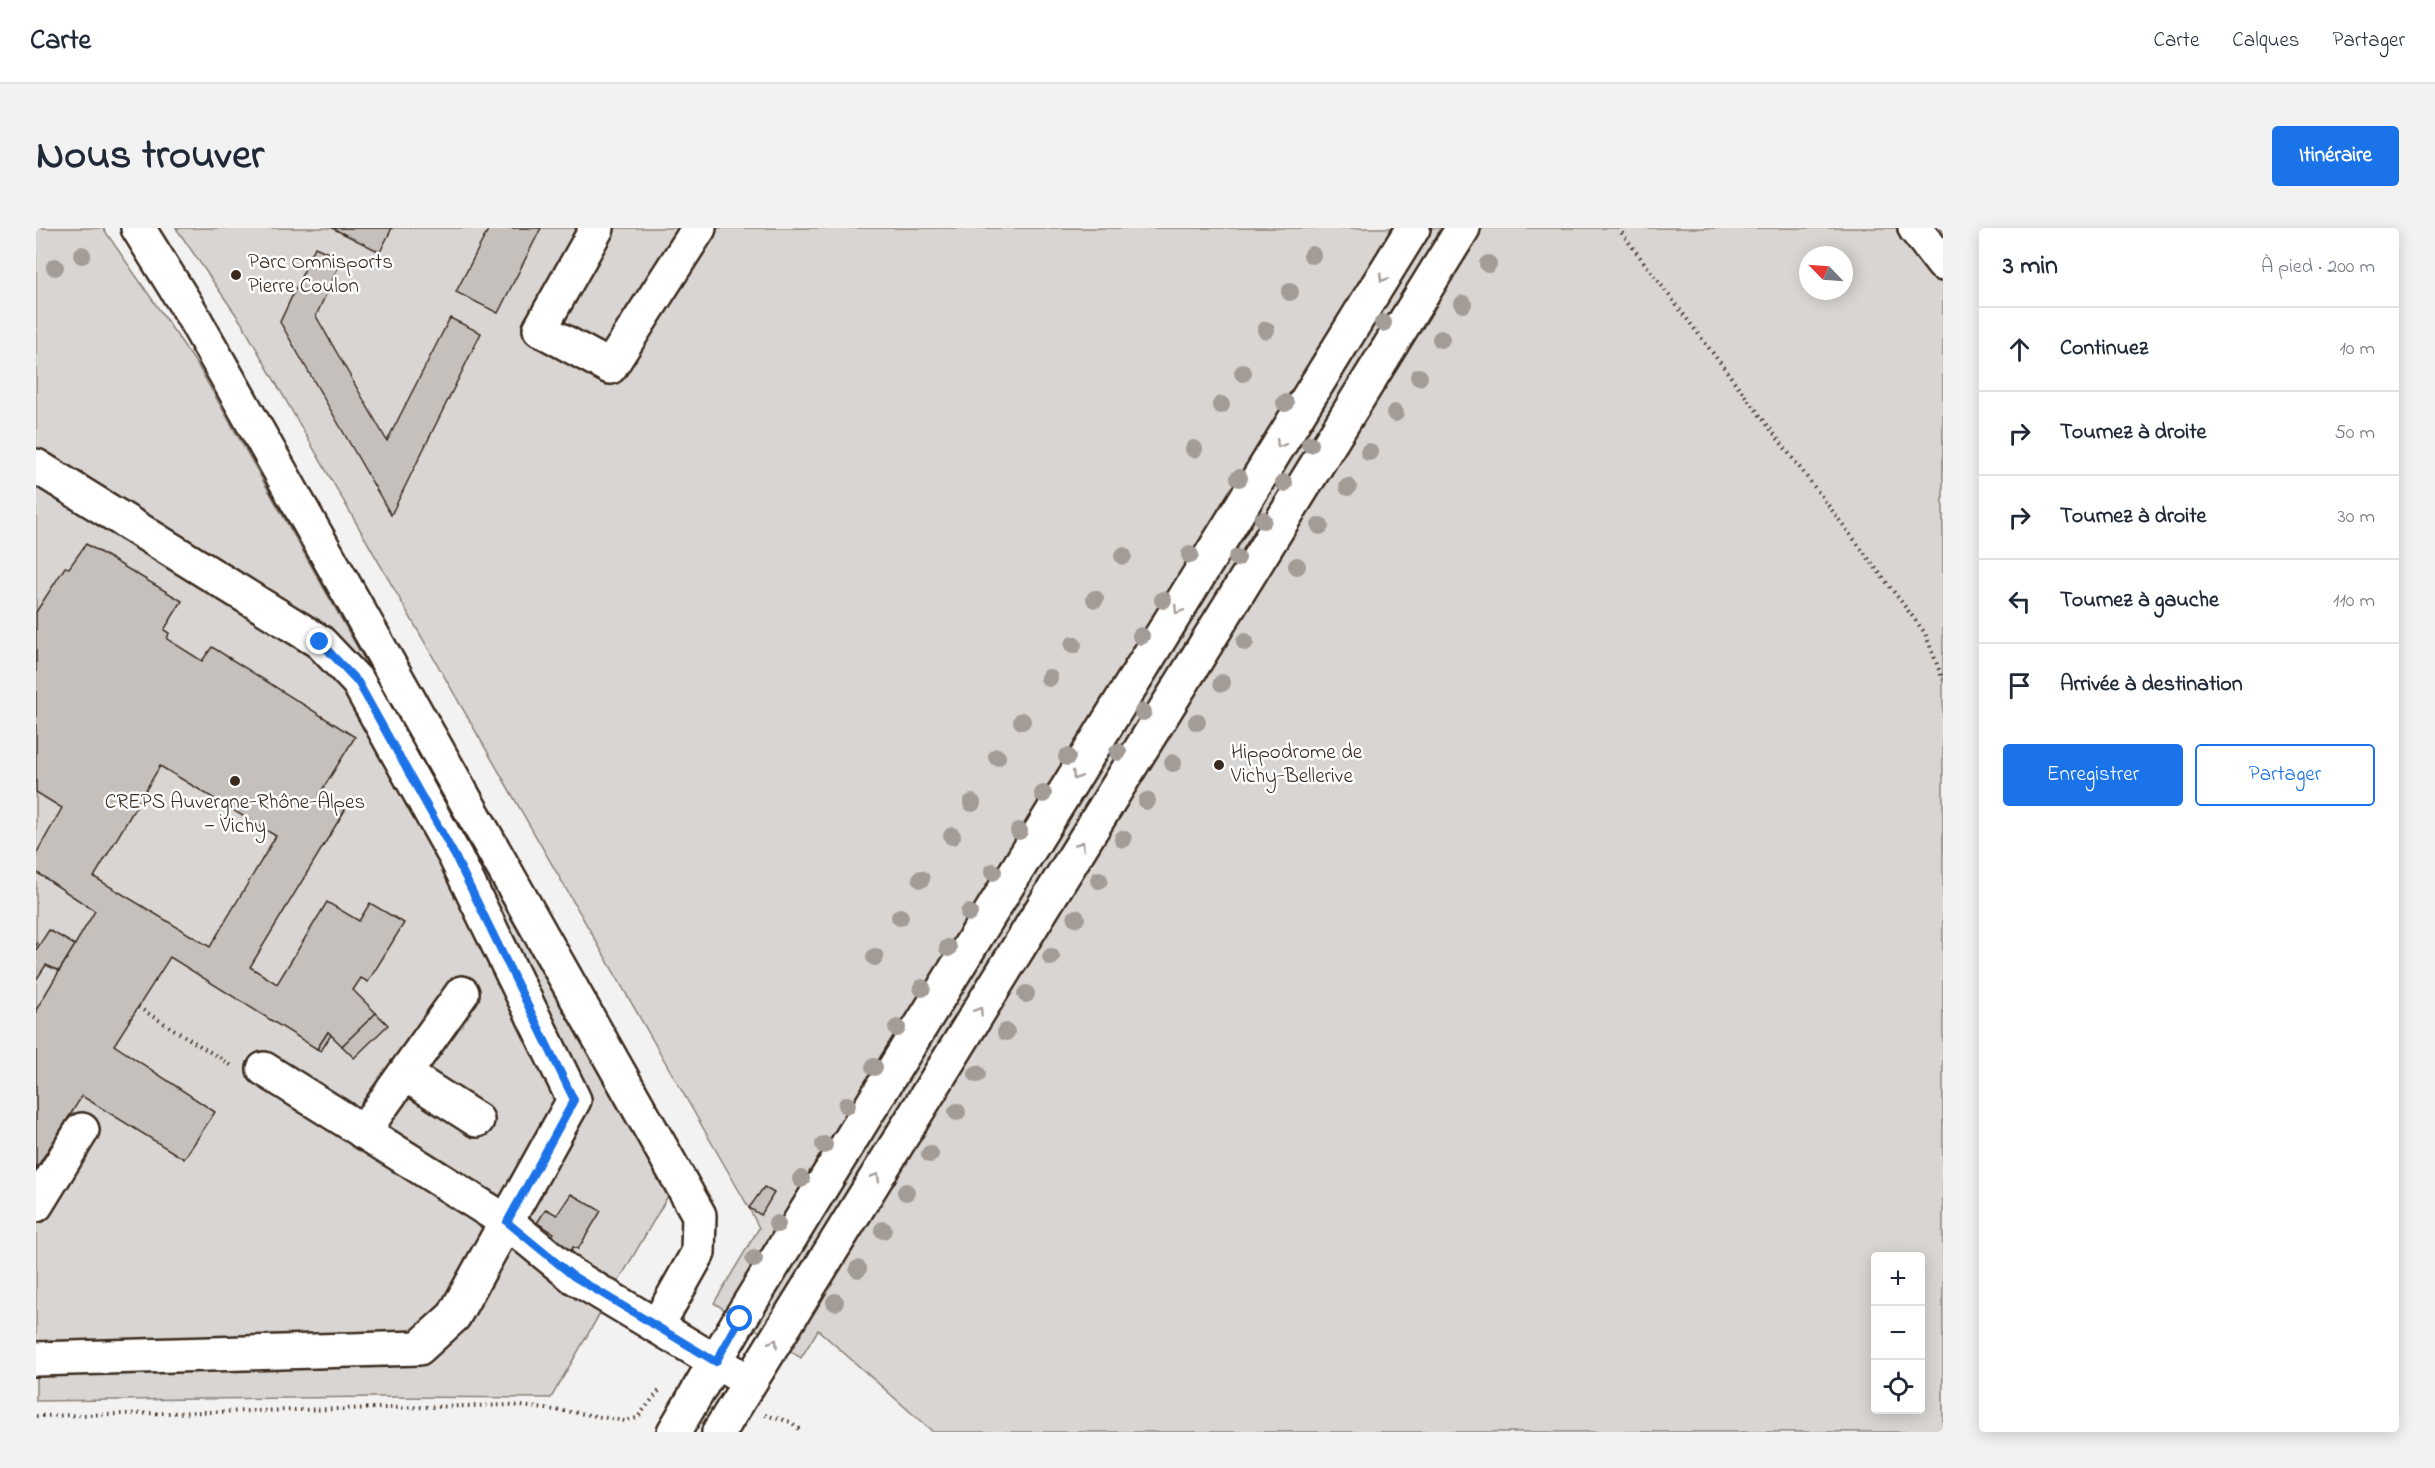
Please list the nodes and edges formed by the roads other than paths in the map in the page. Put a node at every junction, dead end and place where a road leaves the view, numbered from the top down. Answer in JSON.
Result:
{"nodes":[{"id":1,"x":138,"y":228,"type":"edge"},
{"id":2,"x":597,"y":228,"type":"edge"},
{"id":3,"x":699,"y":228,"type":"edge"},
{"id":4,"x":1413,"y":228,"type":"edge"},
{"id":5,"x":1463,"y":228,"type":"edge"},
{"id":6,"x":1915,"y":228,"type":"edge"},
{"id":7,"x":1943,"y":264,"type":"edge"},
{"id":8,"x":36,"y":466,"type":"edge"},
{"id":9,"x":462,"y":993,"type":"dead end"},
{"id":10,"x":264,"y":1069,"type":"road end"},
{"id":11,"x":405,"y":1074,"type":"junction"},
{"id":12,"x":477,"y":1120,"type":"dead end"},
{"id":13,"x":82,"y":1130,"type":"dead end"},
{"id":14,"x":363,"y":1132,"type":"junction"},
{"id":15,"x":36,"y":1205,"type":"edge"},
{"id":16,"x":507,"y":1222,"type":"junction"},
{"id":17,"x":657,"y":1326,"type":"junction"},
{"id":18,"x":36,"y":1359,"type":"edge"},
{"id":19,"x":716,"y":1362,"type":"junction"},
{"id":20,"x":749,"y":1382,"type":"junction"},
{"id":21,"x":674,"y":1432,"type":"edge"},
{"id":22,"x":719,"y":1432,"type":"edge"}],
"edges":[{"from":1,"to":17,"type":"lane"},
{"from":2,"to":3,"type":"lane"},
{"from":4,"to":19,"type":"lane","one_way":true},
{"from":20,"to":5,"type":"lane","one_way":true},
{"from":6,"to":7,"type":"lane"},
{"from":8,"to":16,"type":"lane"},
{"from":9,"to":11,"type":"lane"},
{"from":10,"to":14,"type":"lane"},
{"from":11,"to":12,"type":"lane"},
{"from":11,"to":14,"type":"lane"},
{"from":13,"to":15,"type":"lane"},
{"from":14,"to":16,"type":"lane"},
{"from":16,"to":17,"type":"lane"},
{"from":16,"to":18,"type":"lane"},
{"from":17,"to":19,"type":"lane"},
{"from":19,"to":20,"type":"lane"},
{"from":19,"to":21,"type":"lane"},
{"from":20,"to":22,"type":"lane"}]}
